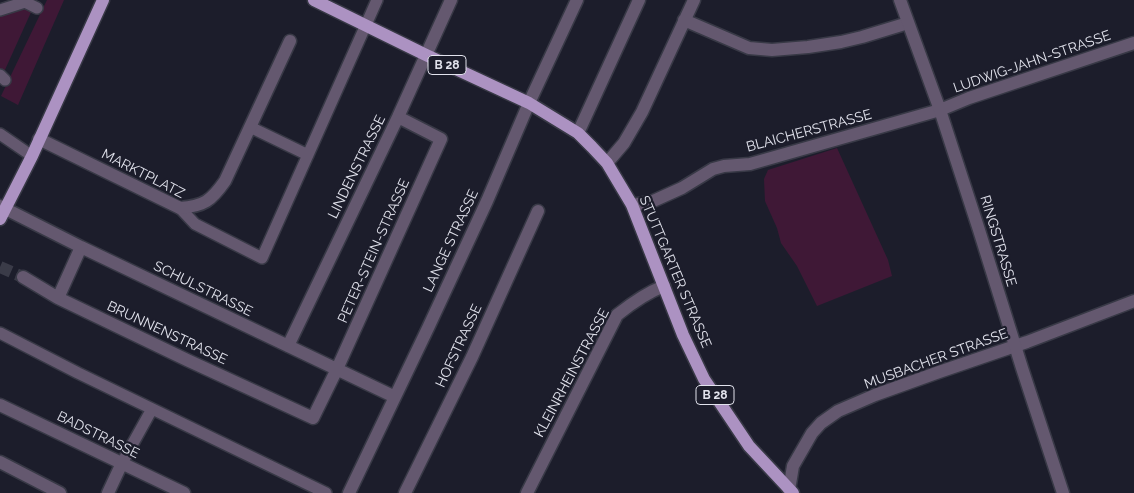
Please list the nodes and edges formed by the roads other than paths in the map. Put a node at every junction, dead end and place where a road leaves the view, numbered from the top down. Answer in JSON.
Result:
{"nodes":[{"id":1,"x":103,"y":0,"type":"edge"},
{"id":2,"x":314,"y":0,"type":"edge"},
{"id":3,"x":377,"y":0,"type":"edge"},
{"id":4,"x":451,"y":0,"type":"edge"},
{"id":5,"x":577,"y":0,"type":"edge"},
{"id":6,"x":639,"y":0,"type":"edge"},
{"id":7,"x":694,"y":0,"type":"edge"},
{"id":8,"x":900,"y":0,"type":"edge"},
{"id":9,"x":37,"y":8,"type":"dead end"},
{"id":10,"x":0,"y":10,"type":"edge"},
{"id":11,"x":684,"y":20,"type":"junction"},
{"id":12,"x":908,"y":23,"type":"junction"},
{"id":13,"x":365,"y":26,"type":"junction"},
{"id":14,"x":290,"y":41,"type":"dead end"},
{"id":15,"x":1134,"y":43,"type":"edge"},
{"id":16,"x":426,"y":56,"type":"junction"},
{"id":17,"x":529,"y":103,"type":"junction"},
{"id":18,"x":940,"y":110,"type":"junction"},
{"id":19,"x":398,"y":117,"type":"junction"},
{"id":20,"x":250,"y":127,"type":"junction"},
{"id":21,"x":578,"y":133,"type":"junction"},
{"id":22,"x":0,"y":134,"type":"edge"},
{"id":23,"x":39,"y":139,"type":"junction"},
{"id":24,"x":308,"y":155,"type":"junction"},
{"id":25,"x":32,"y":156,"type":"junction"},
{"id":26,"x":607,"y":163,"type":"junction"},
{"id":27,"x":632,"y":205,"type":"junction"},
{"id":28,"x":180,"y":208,"type":"junction"},
{"id":29,"x":2,"y":211,"type":"edge"},
{"id":30,"x":538,"y":211,"type":"dead end"},
{"id":31,"x":81,"y":247,"type":"junction"},
{"id":32,"x":24,"y":277,"type":"tunnel mouth"},
{"id":33,"x":664,"y":286,"type":"junction"},
{"id":34,"x":58,"y":298,"type":"junction"},
{"id":35,"x":1134,"y":301,"type":"edge"},
{"id":36,"x":0,"y":333,"type":"edge"},
{"id":37,"x":288,"y":346,"type":"junction"},
{"id":38,"x":1015,"y":346,"type":"junction"},
{"id":39,"x":337,"y":369,"type":"junction"},
{"id":40,"x":395,"y":397,"type":"junction"},
{"id":41,"x":0,"y":405,"type":"edge"},
{"id":42,"x":152,"y":409,"type":"junction"},
{"id":43,"x":313,"y":418,"type":"joint"},
{"id":44,"x":0,"y":462,"type":"edge"},
{"id":45,"x":122,"y":463,"type":"junction"},
{"id":46,"x":790,"y":492,"type":"edge"},
{"id":47,"x":60,"y":493,"type":"edge"},
{"id":48,"x":108,"y":493,"type":"edge"},
{"id":49,"x":184,"y":493,"type":"edge"},
{"id":50,"x":326,"y":493,"type":"edge"},
{"id":51,"x":349,"y":493,"type":"edge"},
{"id":52,"x":405,"y":493,"type":"edge"},
{"id":53,"x":527,"y":493,"type":"edge"},
{"id":54,"x":1063,"y":493,"type":"edge"}],
"edges":[{"from":1,"to":23,"type":"main road"},
{"from":2,"to":13,"type":"main road","name":"STUTTGARTER STRASSE","number":"B 28"},
{"from":3,"to":13,"type":"street","name":"MARKTPLATZ"},
{"from":4,"to":16,"type":"street","name":"LINDENSTRASSE"},
{"from":5,"to":17,"type":"street","name":"LANGE STRASSE"},
{"from":6,"to":21,"type":"street"},
{"from":7,"to":11,"type":"street"},
{"from":8,"to":12,"type":"street","name":"RINGSTRASSE"},
{"from":9,"to":10,"type":"street"},
{"from":11,"to":12,"type":"street"},
{"from":11,"to":26,"type":"street"},
{"from":12,"to":18,"type":"street","name":"RINGSTRASSE"},
{"from":13,"to":16,"type":"main road","name":"STUTTGARTER STRASSE","number":"B 28"},
{"from":13,"to":24,"type":"street","name":"MARKTPLATZ"},
{"from":14,"to":20,"type":"street"},
{"from":15,"to":18,"type":"street","name":"LUDWIG-JAHN-STRASSE"},
{"from":16,"to":17,"type":"main road","name":"STUTTGARTER STRASSE","number":"B 28"},
{"from":16,"to":19,"type":"street","name":"LINDENSTRASSE"},
{"from":17,"to":21,"type":"main road","name":"STUTTGARTER STRASSE","number":"B 28"},
{"from":17,"to":40,"type":"street","name":"LANGE STRASSE"},
{"from":18,"to":27,"type":"street","name":"BLAICHERSTRASSE"},
{"from":18,"to":38,"type":"street","name":"RINGSTRASSE"},
{"from":19,"to":37,"type":"street","name":"LINDENSTRASSE"},
{"from":19,"to":39,"type":"street","name":"PETER-STEIN-STRASSE"},
{"from":20,"to":24,"type":"street"},
{"from":20,"to":28,"type":"street"},
{"from":21,"to":26,"type":"main road","name":"STUTTGARTER STRASSE","number":"B 28"},
{"from":22,"to":25,"type":"street"},
{"from":23,"to":25,"type":"main road"},
{"from":23,"to":28,"type":"street","name":"MARKTPLATZ"},
{"from":24,"to":28,"type":"street","name":"MARKTPLATZ"},
{"from":25,"to":29,"type":"main road"},
{"from":26,"to":27,"type":"main road","name":"STUTTGARTER STRASSE","number":"B 28"},
{"from":27,"to":33,"type":"main road","name":"STUTTGARTER STRASSE","number":"B 28"},
{"from":29,"to":31,"type":"street","name":"SCHULSTRASSE"},
{"from":30,"to":52,"type":"street","name":"HOFSTRASSE"},
{"from":31,"to":34,"type":"street"},
{"from":31,"to":37,"type":"street","name":"SCHULSTRASSE"},
{"from":32,"to":34,"type":"street","name":"BRUNNENSTRASSE"},
{"from":33,"to":46,"type":"main road","name":"STUTTGARTER STRASSE","number":"B 28"},
{"from":33,"to":53,"type":"street","name":"KLEINRHEINSTRASSE"},
{"from":34,"to":43,"type":"street","name":"BRUNNENSTRASSE"},
{"from":35,"to":38,"type":"street","name":"MUSBACHER STRASSE"},
{"from":36,"to":42,"type":"street"},
{"from":37,"to":39,"type":"street","name":"SCHULSTRASSE"},
{"from":38,"to":46,"type":"street","name":"MUSBACHER STRASSE"},
{"from":38,"to":54,"type":"street","name":"RINGSTRASSE"},
{"from":39,"to":40,"type":"street","name":"SCHULSTRASSE"},
{"from":39,"to":43,"type":"street","name":"PETER-STEIN-STRASSE"},
{"from":40,"to":51,"type":"street","name":"LANGE STRASSE"},
{"from":41,"to":45,"type":"street","name":"BADSTRASSE"},
{"from":42,"to":45,"type":"street"},
{"from":42,"to":50,"type":"street"},
{"from":44,"to":47,"type":"street"},
{"from":45,"to":48,"type":"street"},
{"from":45,"to":49,"type":"street","name":"BADSTRASSE"}]}
